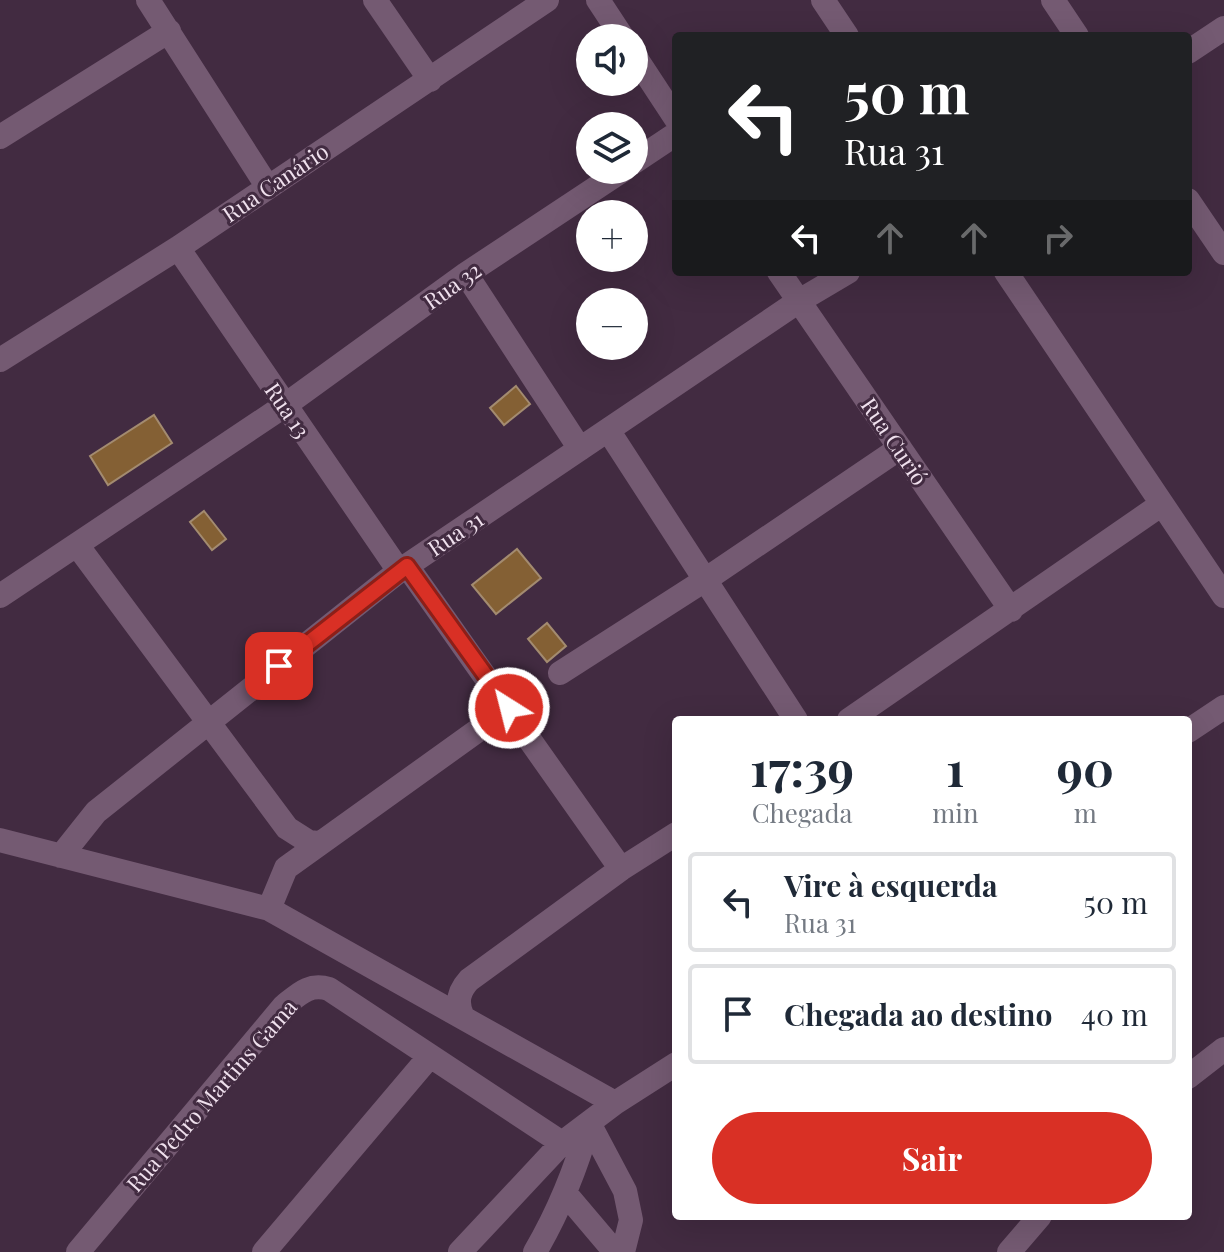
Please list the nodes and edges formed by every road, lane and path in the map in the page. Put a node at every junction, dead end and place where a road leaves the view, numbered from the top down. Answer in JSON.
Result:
{"nodes":[{"id":1,"x":148,"y":0,"type":"edge"},
{"id":2,"x":375,"y":0,"type":"edge"},
{"id":3,"x":547,"y":0,"type":"edge"},
{"id":4,"x":598,"y":0,"type":"edge"},
{"id":5,"x":823,"y":0,"type":"edge"},
{"id":6,"x":1053,"y":0,"type":"edge"},
{"id":7,"x":614,"y":24,"type":"edge"},
{"id":8,"x":1224,"y":28,"type":"edge"},
{"id":9,"x":169,"y":31,"type":"junction"},
{"id":10,"x":844,"y":32,"type":"edge"},
{"id":11,"x":1074,"y":32,"type":"edge"},
{"id":12,"x":1192,"y":49,"type":"edge"},
{"id":13,"x":648,"y":76,"type":"edge"},
{"id":14,"x":430,"y":80,"type":"junction"},
{"id":15,"x":672,"y":113,"type":"edge"},
{"id":16,"x":0,"y":137,"type":"edge"},
{"id":17,"x":672,"y":137,"type":"edge"},
{"id":18,"x":648,"y":153,"type":"edge"},
{"id":19,"x":602,"y":184,"type":"edge"},
{"id":20,"x":267,"y":186,"type":"junction"},
{"id":21,"x":1192,"y":206,"type":"edge"},
{"id":22,"x":178,"y":248,"type":"junction"},
{"id":23,"x":1224,"y":253,"type":"edge"},
{"id":24,"x":466,"y":274,"type":"junction"},
{"id":25,"x":782,"y":276,"type":"edge"},
{"id":26,"x":841,"y":276,"type":"edge"},
{"id":27,"x":1009,"y":276,"type":"edge"},
{"id":28,"x":799,"y":301,"type":"junction"},
{"id":29,"x":0,"y":360,"type":"edge"},
{"id":30,"x":284,"y":406,"type":"junction"},
{"id":31,"x":608,"y":430,"type":"junction"},
{"id":32,"x":900,"y":448,"type":"junction"},
{"id":33,"x":580,"y":449,"type":"junction"},
{"id":34,"x":1162,"y":504,"type":"junction"},
{"id":35,"x":77,"y":545,"type":"junction"},
{"id":36,"x":403,"y":569,"type":"junction"},
{"id":37,"x":705,"y":580,"type":"junction"},
{"id":38,"x":0,"y":596,"type":"edge"},
{"id":39,"x":1224,"y":596,"type":"edge"},
{"id":40,"x":1011,"y":610,"type":"junction"},
{"id":41,"x":560,"y":673,"type":"dead end"},
{"id":42,"x":1224,"y":707,"type":"edge"},
{"id":43,"x":509,"y":708,"type":"junction"},
{"id":44,"x":793,"y":716,"type":"edge"},
{"id":45,"x":855,"y":716,"type":"edge"},
{"id":46,"x":207,"y":723,"type":"junction"},
{"id":47,"x":1192,"y":728,"type":"edge"},
{"id":48,"x":672,"y":837,"type":"edge"},
{"id":49,"x":0,"y":840,"type":"edge"},
{"id":50,"x":318,"y":843,"type":"junction"},
{"id":51,"x":61,"y":856,"type":"junction"},
{"id":52,"x":621,"y":869,"type":"junction"},
{"id":53,"x":269,"y":909,"type":"junction"},
{"id":54,"x":462,"y":1015,"type":"junction"},
{"id":55,"x":1224,"y":1049,"type":"edge"},
{"id":56,"x":430,"y":1056,"type":"junction"},
{"id":57,"x":672,"y":1067,"type":"edge"},
{"id":58,"x":1192,"y":1074,"type":"edge"},
{"id":59,"x":615,"y":1103,"type":"junction"},
{"id":60,"x":589,"y":1123,"type":"junction"},
{"id":61,"x":562,"y":1143,"type":"junction"},
{"id":62,"x":565,"y":1193,"type":"junction"},
{"id":63,"x":1037,"y":1220,"type":"edge"},
{"id":64,"x":78,"y":1252,"type":"edge"},
{"id":65,"x":264,"y":1252,"type":"edge"},
{"id":66,"x":460,"y":1252,"type":"edge"},
{"id":67,"x":535,"y":1252,"type":"edge"},
{"id":68,"x":615,"y":1252,"type":"edge"},
{"id":69,"x":623,"y":1252,"type":"edge"},
{"id":70,"x":1009,"y":1252,"type":"edge"}],
"edges":[{"from":1,"to":9,"type":"street"},
{"from":2,"to":14,"type":"street"},
{"from":3,"to":14,"type":"street","name":"Rua Canário"},
{"from":4,"to":7,"type":"street"},
{"from":5,"to":10,"type":"street"},
{"from":6,"to":11,"type":"street"},
{"from":8,"to":12,"type":"street"},
{"from":9,"to":16,"type":"street"},
{"from":9,"to":20,"type":"street"},
{"from":13,"to":15,"type":"street"},
{"from":14,"to":20,"type":"street","name":"Rua Canário"},
{"from":17,"to":18,"type":"street"},
{"from":19,"to":24,"type":"street","name":"Rua 32"},
{"from":20,"to":22,"type":"street","name":"Rua Canário"},
{"from":21,"to":23,"type":"street"},
{"from":22,"to":29,"type":"street","name":"Rua Canário"},
{"from":22,"to":30,"type":"street","name":"Rua 13"},
{"from":24,"to":30,"type":"street","name":"Rua 32"},
{"from":24,"to":33,"type":"street"},
{"from":25,"to":28,"type":"street","name":"Rua Curió"},
{"from":26,"to":28,"type":"street","name":"Rua 31"},
{"from":27,"to":34,"type":"street"},
{"from":28,"to":31,"type":"street","name":"Rua 31"},
{"from":28,"to":32,"type":"street","name":"Rua Curió"},
{"from":30,"to":35,"type":"street","name":"Rua 32"},
{"from":30,"to":36,"type":"street","name":"Rua 13"},
{"from":31,"to":33,"type":"street","name":"Rua 31"},
{"from":31,"to":37,"type":"street"},
{"from":32,"to":37,"type":"street"},
{"from":32,"to":40,"type":"street","name":"Rua Curió"},
{"from":33,"to":36,"type":"street","name":"Rua 31"},
{"from":34,"to":39,"type":"street"},
{"from":34,"to":40,"type":"street"},
{"from":35,"to":38,"type":"street","name":"Rua 32"},
{"from":35,"to":46,"type":"street"},
{"from":36,"to":43,"type":"street","name":"Rua 13"},
{"from":36,"to":46,"type":"street","name":"Rua 31"},
{"from":37,"to":41,"type":"street"},
{"from":37,"to":44,"type":"street"},
{"from":40,"to":45,"type":"street"},
{"from":42,"to":47,"type":"street"},
{"from":43,"to":50,"type":"street"},
{"from":43,"to":52,"type":"street","name":"Rua 13"},
{"from":46,"to":50,"type":"street"},
{"from":46,"to":51,"type":"street","name":"Rua 31"},
{"from":48,"to":52,"type":"street"},
{"from":49,"to":51,"type":"street"},
{"from":50,"to":53,"type":"street"},
{"from":51,"to":53,"type":"street"},
{"from":52,"to":54,"type":"street"},
{"from":53,"to":54,"type":"street"},
{"from":54,"to":59,"type":"street"},
{"from":55,"to":58,"type":"street"},
{"from":56,"to":61,"type":"street","name":"Rua Pedro Martins Gama"},
{"from":56,"to":64,"type":"street","name":"Rua Pedro Martins Gama"},
{"from":56,"to":65,"type":"street"},
{"from":57,"to":59,"type":"street"},
{"from":59,"to":60,"type":"street"},
{"from":60,"to":61,"type":"street"},
{"from":60,"to":62,"type":"street"},
{"from":60,"to":69,"type":"street"},
{"from":61,"to":66,"type":"street"},
{"from":62,"to":67,"type":"street"},
{"from":62,"to":68,"type":"street"},
{"from":63,"to":70,"type":"street"}]}
